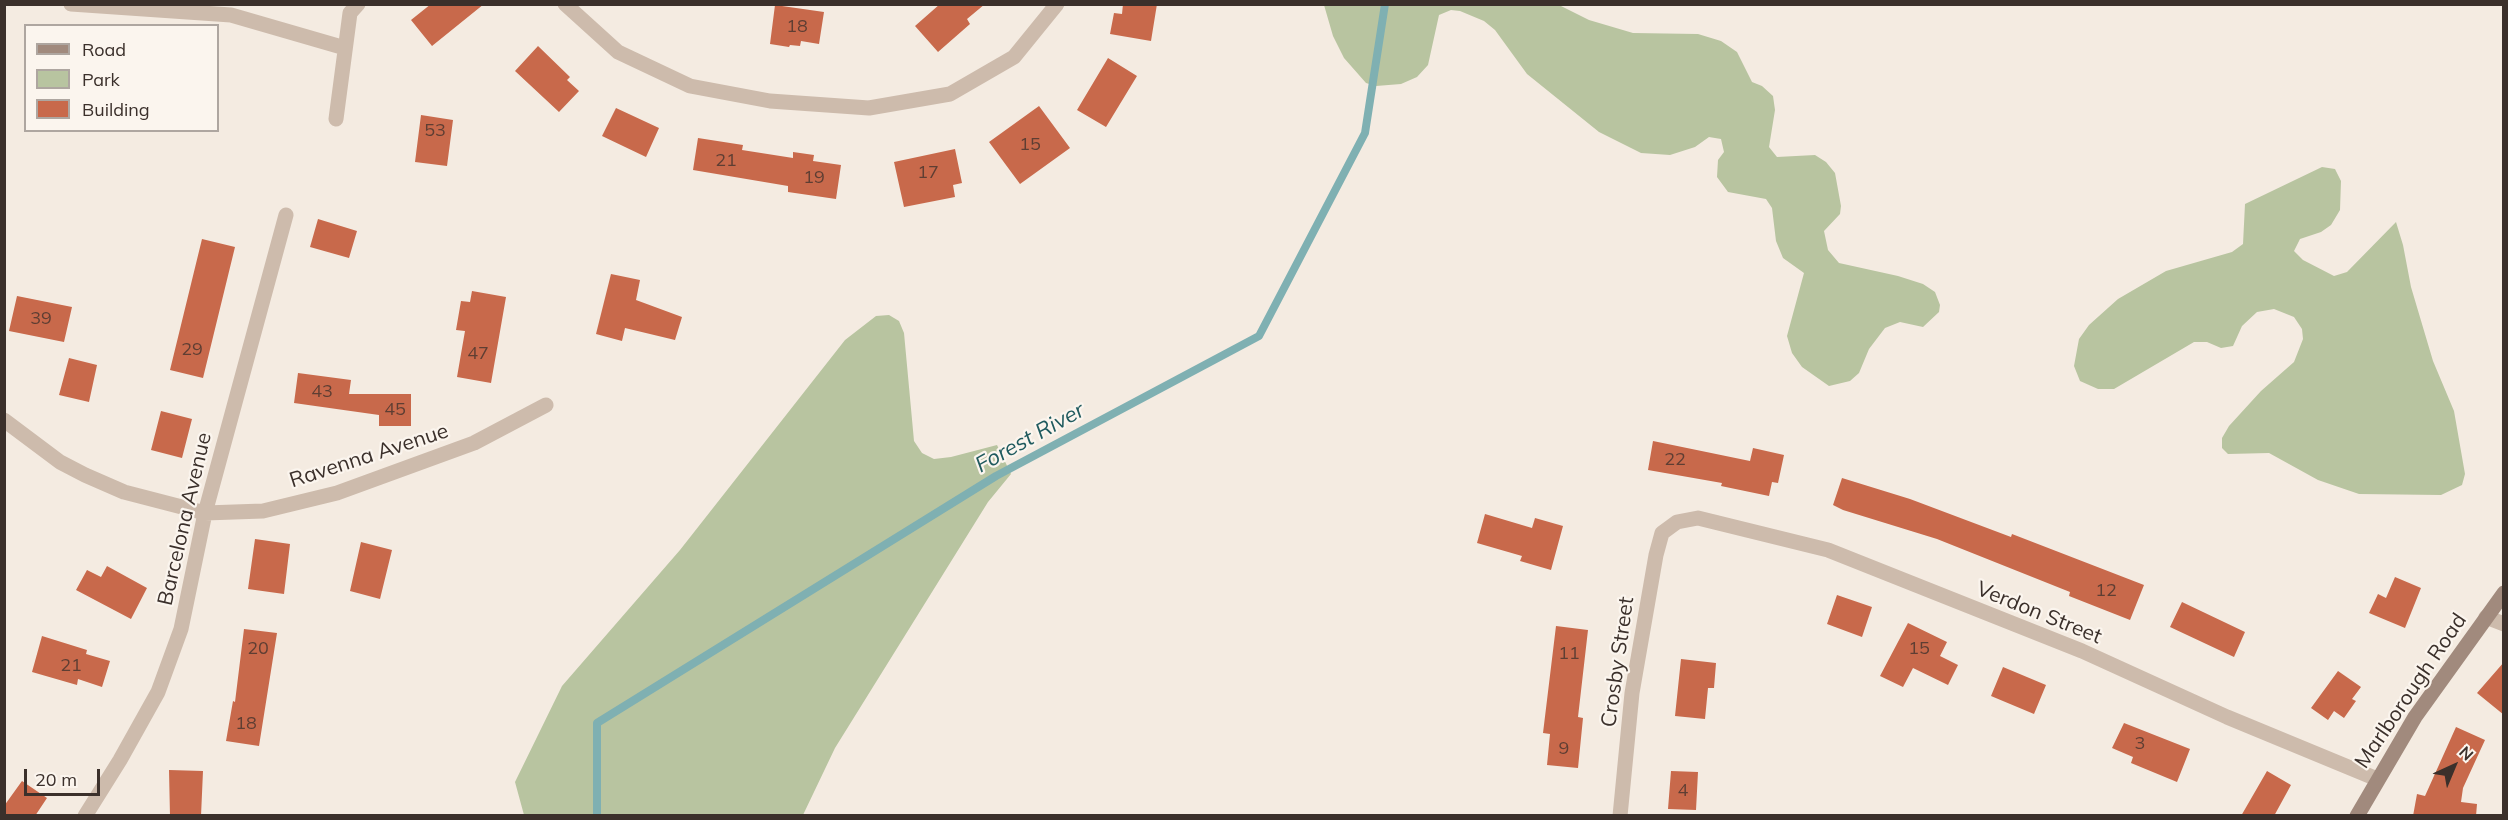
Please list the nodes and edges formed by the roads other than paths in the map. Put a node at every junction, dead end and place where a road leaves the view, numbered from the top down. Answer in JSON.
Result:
{"nodes":[{"id":1,"x":71,"y":4,"type":"edge"},
{"id":2,"x":358,"y":4,"type":"edge"},
{"id":3,"x":565,"y":4,"type":"edge"},
{"id":4,"x":1057,"y":4,"type":"edge"},
{"id":5,"x":345,"y":48,"type":"junction"},
{"id":6,"x":336,"y":118,"type":"dead end"},
{"id":7,"x":286,"y":215,"type":"dead end"},
{"id":8,"x":546,"y":405,"type":"dead end"},
{"id":9,"x":4,"y":420,"type":"edge"},
{"id":10,"x":205,"y":513,"type":"junction"},
{"id":11,"x":1677,"y":522,"type":"joint"},
{"id":12,"x":2504,"y":593,"type":"edge"},
{"id":13,"x":2486,"y":617,"type":"junction"},
{"id":14,"x":2504,"y":624,"type":"edge"},
{"id":15,"x":2377,"y":779,"type":"junction"},
{"id":16,"x":85,"y":816,"type":"edge"},
{"id":17,"x":1620,"y":816,"type":"edge"},
{"id":18,"x":2357,"y":816,"type":"edge"}],
"edges":[{"from":1,"to":5,"type":"street"},
{"from":2,"to":5,"type":"street"},
{"from":3,"to":4,"type":"street"},
{"from":5,"to":6,"type":"street"},
{"from":7,"to":10,"type":"street","name":"Barcelona Avenue"},
{"from":8,"to":10,"type":"street","name":"Ravenna Avenue"},
{"from":9,"to":10,"type":"street","name":"Ravenna Avenue"},
{"from":10,"to":16,"type":"street","name":"Barcelona Avenue"},
{"from":11,"to":15,"type":"street","name":"Verdon Street"},
{"from":11,"to":17,"type":"street","name":"Crosby Street"},
{"from":12,"to":13,"type":"street","name":"Marlborough Road"},
{"from":13,"to":14,"type":"street"},
{"from":13,"to":15,"type":"street","name":"Marlborough Road"},
{"from":15,"to":18,"type":"street","name":"Marlborough Road"}]}
